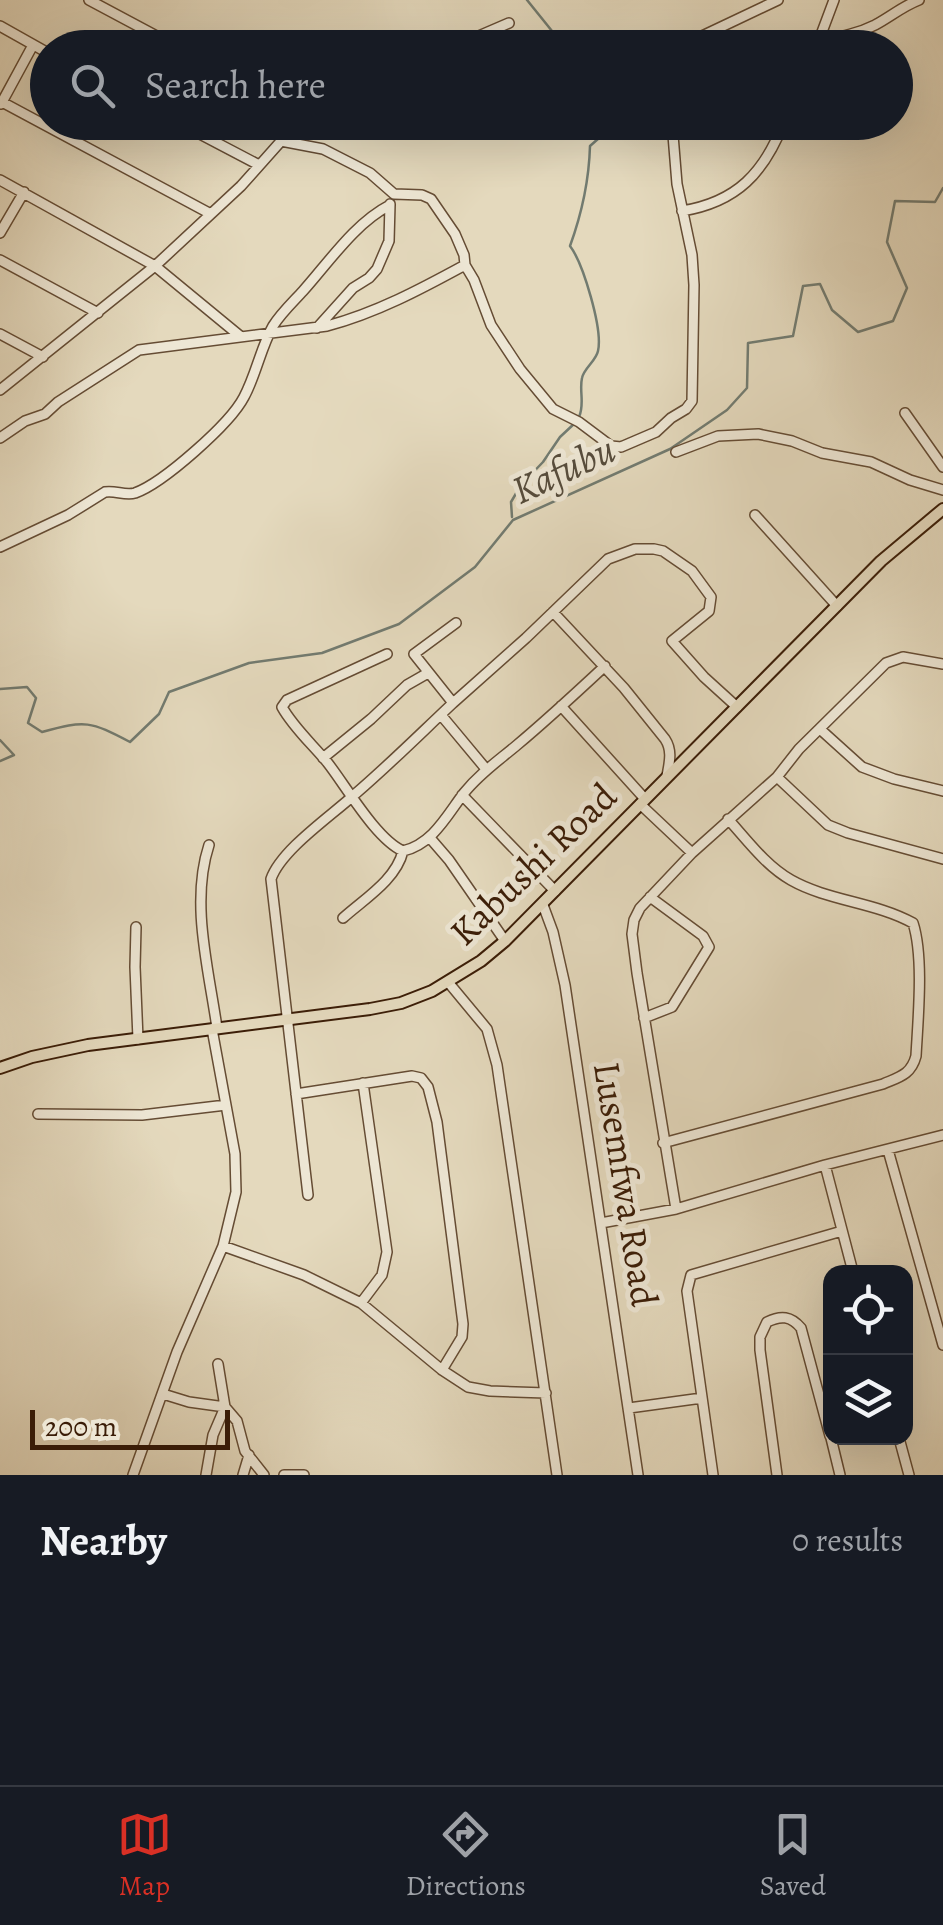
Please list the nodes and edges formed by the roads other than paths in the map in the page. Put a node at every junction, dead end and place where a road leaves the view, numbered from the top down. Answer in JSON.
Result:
{"nodes":[{"id":1,"x":89,"y":0,"type":"edge"},
{"id":2,"x":778,"y":0,"type":"edge"},
{"id":3,"x":834,"y":0,"type":"edge"},
{"id":4,"x":919,"y":0,"type":"edge"},
{"id":5,"x":509,"y":23,"type":"dead end"},
{"id":6,"x":0,"y":26,"type":"edge"},
{"id":7,"x":145,"y":30,"type":"edge"},
{"id":8,"x":493,"y":30,"type":"edge"},
{"id":9,"x":714,"y":30,"type":"edge"},
{"id":10,"x":823,"y":30,"type":"edge"},
{"id":11,"x":864,"y":30,"type":"edge"},
{"id":12,"x":30,"y":43,"type":"edge"},
{"id":13,"x":30,"y":52,"type":"edge"},
{"id":14,"x":1,"y":103,"type":"edge"},
{"id":15,"x":30,"y":118,"type":"edge"},
{"id":16,"x":71,"y":140,"type":"edge"},
{"id":17,"x":210,"y":140,"type":"edge"},
{"id":18,"x":672,"y":140,"type":"edge"},
{"id":19,"x":775,"y":140,"type":"edge"},
{"id":20,"x":281,"y":141,"type":"joint"},
{"id":21,"x":258,"y":166,"type":"junction"},
{"id":22,"x":0,"y":180,"type":"edge"},
{"id":23,"x":24,"y":192,"type":"junction"},
{"id":24,"x":392,"y":199,"type":"junction"},
{"id":25,"x":682,"y":211,"type":"junction"},
{"id":26,"x":210,"y":213,"type":"junction"},
{"id":27,"x":0,"y":233,"type":"edge"},
{"id":28,"x":0,"y":260,"type":"edge"},
{"id":29,"x":465,"y":265,"type":"junction"},
{"id":30,"x":156,"y":266,"type":"junction"},
{"id":31,"x":98,"y":314,"type":"junction"},
{"id":32,"x":317,"y":328,"type":"junction"},
{"id":33,"x":0,"y":334,"type":"edge"},
{"id":34,"x":269,"y":334,"type":"junction"},
{"id":35,"x":240,"y":336,"type":"junction"},
{"id":36,"x":43,"y":357,"type":"junction"},
{"id":37,"x":0,"y":390,"type":"edge"},
{"id":38,"x":905,"y":413,"type":"dead end"},
{"id":39,"x":0,"y":438,"type":"edge"},
{"id":40,"x":676,"y":452,"type":"dead end"},
{"id":41,"x":943,"y":467,"type":"edge"},
{"id":42,"x":943,"y":490,"type":"edge"},
{"id":43,"x":943,"y":509,"type":"edge"},
{"id":44,"x":755,"y":515,"type":"dead end"},
{"id":45,"x":0,"y":546,"type":"edge"},
{"id":46,"x":838,"y":606,"type":"junction"},
{"id":47,"x":553,"y":612,"type":"junction"},
{"id":48,"x":456,"y":623,"type":"dead end"},
{"id":49,"x":388,"y":654,"type":"dead end"},
{"id":50,"x":943,"y":664,"type":"edge"},
{"id":51,"x":605,"y":666,"type":"junction"},
{"id":52,"x":428,"y":673,"type":"junction"},
{"id":53,"x":453,"y":703,"type":"junction"},
{"id":54,"x":561,"y":706,"type":"junction"},
{"id":55,"x":737,"y":706,"type":"junction"},
{"id":56,"x":441,"y":715,"type":"junction"},
{"id":57,"x":821,"y":730,"type":"junction"},
{"id":58,"x":323,"y":758,"type":"junction"},
{"id":59,"x":486,"y":770,"type":"junction"},
{"id":60,"x":667,"y":776,"type":"junction"},
{"id":61,"x":776,"y":777,"type":"junction"},
{"id":62,"x":942,"y":787,"type":"edge"},
{"id":63,"x":462,"y":795,"type":"junction"},
{"id":64,"x":353,"y":797,"type":"junction"},
{"id":65,"x":642,"y":801,"type":"junction"},
{"id":66,"x":728,"y":820,"type":"junction"},
{"id":67,"x":430,"y":838,"type":"junction"},
{"id":68,"x":209,"y":845,"type":"dead end"},
{"id":69,"x":404,"y":851,"type":"junction"},
{"id":70,"x":692,"y":853,"type":"junction"},
{"id":71,"x":943,"y":859,"type":"edge"},
{"id":72,"x":555,"y":890,"type":"junction"},
{"id":73,"x":650,"y":897,"type":"junction"},
{"id":74,"x":543,"y":904,"type":"junction"},
{"id":75,"x":343,"y":918,"type":"dead end"},
{"id":76,"x":136,"y":927,"type":"dead end"},
{"id":77,"x":505,"y":940,"type":"junction"},
{"id":78,"x":448,"y":982,"type":"junction"},
{"id":79,"x":644,"y":1018,"type":"junction"},
{"id":80,"x":287,"y":1019,"type":"junction"},
{"id":81,"x":215,"y":1029,"type":"junction"},
{"id":82,"x":138,"y":1039,"type":"junction"},
{"id":83,"x":0,"y":1068,"type":"edge"},
{"id":84,"x":363,"y":1083,"type":"junction"},
{"id":85,"x":296,"y":1094,"type":"junction"},
{"id":86,"x":226,"y":1106,"type":"junction"},
{"id":87,"x":38,"y":1114,"type":"dead end"},
{"id":88,"x":943,"y":1135,"type":"edge"},
{"id":89,"x":664,"y":1143,"type":"junction"},
{"id":90,"x":888,"y":1150,"type":"junction"},
{"id":91,"x":825,"y":1166,"type":"junction"},
{"id":92,"x":308,"y":1195,"type":"dead end"},
{"id":93,"x":676,"y":1209,"type":"junction"},
{"id":94,"x":601,"y":1222,"type":"junction"},
{"id":95,"x":842,"y":1231,"type":"junction"},
{"id":96,"x":223,"y":1246,"type":"junction"},
{"id":97,"x":851,"y":1265,"type":"edge"},
{"id":98,"x":362,"y":1303,"type":"junction"},
{"id":99,"x":943,"y":1343,"type":"edge"},
{"id":100,"x":218,"y":1364,"type":"dead end"},
{"id":101,"x":442,"y":1370,"type":"junction"},
{"id":102,"x":546,"y":1393,"type":"junction"},
{"id":103,"x":162,"y":1394,"type":"junction"},
{"id":104,"x":702,"y":1398,"type":"junction"},
{"id":105,"x":225,"y":1407,"type":"junction"},
{"id":106,"x":628,"y":1408,"type":"junction"},
{"id":107,"x":823,"y":1408,"type":"edge"},
{"id":108,"x":833,"y":1445,"type":"edge"},
{"id":109,"x":901,"y":1445,"type":"edge"},
{"id":110,"x":249,"y":1455,"type":"junction"},
{"id":111,"x":133,"y":1475,"type":"edge"},
{"id":112,"x":206,"y":1475,"type":"edge"},
{"id":113,"x":243,"y":1475,"type":"edge"},
{"id":114,"x":264,"y":1475,"type":"edge"},
{"id":115,"x":284,"y":1475,"type":"edge"},
{"id":116,"x":304,"y":1475,"type":"edge"},
{"id":117,"x":557,"y":1475,"type":"edge"},
{"id":118,"x":638,"y":1475,"type":"edge"},
{"id":119,"x":713,"y":1475,"type":"edge"},
{"id":120,"x":776,"y":1475,"type":"edge"},
{"id":121,"x":840,"y":1475,"type":"edge"},
{"id":122,"x":909,"y":1475,"type":"edge"}],
"edges":[{"from":1,"to":7,"type":"street"},
{"from":2,"to":9,"type":"street"},
{"from":3,"to":10,"type":"street"},
{"from":4,"to":11,"type":"street"},
{"from":5,"to":8,"type":"street"},
{"from":6,"to":12,"type":"street"},
{"from":13,"to":14,"type":"street"},
{"from":14,"to":15,"type":"street"},
{"from":16,"to":26,"type":"street"},
{"from":17,"to":21,"type":"street"},
{"from":18,"to":25,"type":"street"},
{"from":19,"to":25,"type":"street"},
{"from":20,"to":21,"type":"street"},
{"from":20,"to":24,"type":"street"},
{"from":21,"to":26,"type":"street"},
{"from":22,"to":23,"type":"street"},
{"from":23,"to":27,"type":"street"},
{"from":23,"to":30,"type":"street"},
{"from":24,"to":29,"type":"street"},
{"from":24,"to":32,"type":"street"},
{"from":24,"to":34,"type":"street"},
{"from":25,"to":29,"type":"street"},
{"from":26,"to":30,"type":"street"},
{"from":28,"to":31,"type":"street"},
{"from":29,"to":32,"type":"street"},
{"from":30,"to":31,"type":"street"},
{"from":30,"to":35,"type":"street"},
{"from":31,"to":36,"type":"street"},
{"from":32,"to":34,"type":"street"},
{"from":33,"to":36,"type":"street"},
{"from":34,"to":35,"type":"street"},
{"from":34,"to":45,"type":"street"},
{"from":35,"to":39,"type":"street"},
{"from":36,"to":37,"type":"street"},
{"from":38,"to":41,"type":"street"},
{"from":40,"to":42,"type":"street"},
{"from":43,"to":46,"type":"main road","name":"Kabushi Road"},
{"from":44,"to":46,"type":"street"},
{"from":46,"to":55,"type":"main road","name":"Kabushi Road"},
{"from":47,"to":51,"type":"street"},
{"from":47,"to":53,"type":"street"},
{"from":47,"to":55,"type":"street"},
{"from":48,"to":52,"type":"street"},
{"from":49,"to":58,"type":"street"},
{"from":50,"to":57,"type":"street"},
{"from":51,"to":54,"type":"street"},
{"from":51,"to":60,"type":"street"},
{"from":52,"to":53,"type":"street"},
{"from":52,"to":58,"type":"street"},
{"from":53,"to":56,"type":"street"},
{"from":54,"to":59,"type":"street"},
{"from":54,"to":65,"type":"street"},
{"from":55,"to":60,"type":"main road","name":"Kabushi Road"},
{"from":56,"to":59,"type":"street"},
{"from":56,"to":64,"type":"street"},
{"from":57,"to":61,"type":"street"},
{"from":57,"to":62,"type":"street"},
{"from":58,"to":64,"type":"street"},
{"from":59,"to":63,"type":"street"},
{"from":60,"to":65,"type":"main road","name":"Kabushi Road"},
{"from":61,"to":66,"type":"street"},
{"from":61,"to":71,"type":"street"},
{"from":63,"to":67,"type":"street"},
{"from":63,"to":72,"type":"street"},
{"from":64,"to":69,"type":"street"},
{"from":64,"to":80,"type":"street"},
{"from":65,"to":70,"type":"street"},
{"from":65,"to":72,"type":"main road","name":"Kabushi Road"},
{"from":66,"to":70,"type":"street"},
{"from":66,"to":89,"type":"street"},
{"from":67,"to":69,"type":"street"},
{"from":67,"to":77,"type":"street"},
{"from":68,"to":81,"type":"street"},
{"from":69,"to":75,"type":"street"},
{"from":70,"to":73,"type":"street"},
{"from":72,"to":74,"type":"main road","name":"Kabushi Road"},
{"from":73,"to":79,"type":"street"},
{"from":73,"to":79,"type":"street"},
{"from":74,"to":77,"type":"main road","name":"Kabushi Road"},
{"from":74,"to":94,"type":"street","name":"Lusemfwa Road"},
{"from":76,"to":82,"type":"street"},
{"from":77,"to":78,"type":"main road","name":"Kabushi Road"},
{"from":78,"to":80,"type":"main road","name":"Kabushi Road"},
{"from":78,"to":102,"type":"street"},
{"from":79,"to":89,"type":"street"},
{"from":80,"to":81,"type":"main road","name":"Kabushi Road"},
{"from":80,"to":85,"type":"street"},
{"from":81,"to":82,"type":"main road","name":"Kabushi Road"},
{"from":81,"to":86,"type":"street"},
{"from":82,"to":83,"type":"main road","name":"Kabushi Road"},
{"from":84,"to":85,"type":"street"},
{"from":84,"to":98,"type":"street"},
{"from":84,"to":101,"type":"street"},
{"from":85,"to":92,"type":"street"},
{"from":86,"to":87,"type":"street"},
{"from":86,"to":96,"type":"street"},
{"from":88,"to":90,"type":"street"},
{"from":89,"to":93,"type":"street"},
{"from":90,"to":91,"type":"street"},
{"from":90,"to":99,"type":"street"},
{"from":91,"to":93,"type":"street"},
{"from":91,"to":95,"type":"street"},
{"from":93,"to":94,"type":"street"},
{"from":94,"to":106,"type":"street","name":"Lusemfwa Road"},
{"from":95,"to":97,"type":"street"},
{"from":95,"to":104,"type":"street"},
{"from":96,"to":98,"type":"street"},
{"from":96,"to":103,"type":"street"},
{"from":98,"to":101,"type":"street"},
{"from":100,"to":105,"type":"street"},
{"from":101,"to":102,"type":"street"},
{"from":102,"to":117,"type":"street"},
{"from":103,"to":105,"type":"street"},
{"from":103,"to":111,"type":"street"},
{"from":104,"to":106,"type":"street"},
{"from":104,"to":119,"type":"street"},
{"from":105,"to":110,"type":"street"},
{"from":105,"to":112,"type":"street"},
{"from":106,"to":118,"type":"street","name":"Lusemfwa Road"},
{"from":107,"to":120,"type":"street"},
{"from":108,"to":121,"type":"street"},
{"from":109,"to":122,"type":"street"},
{"from":110,"to":113,"type":"street"},
{"from":110,"to":114,"type":"street"},
{"from":115,"to":116,"type":"street"}]}
